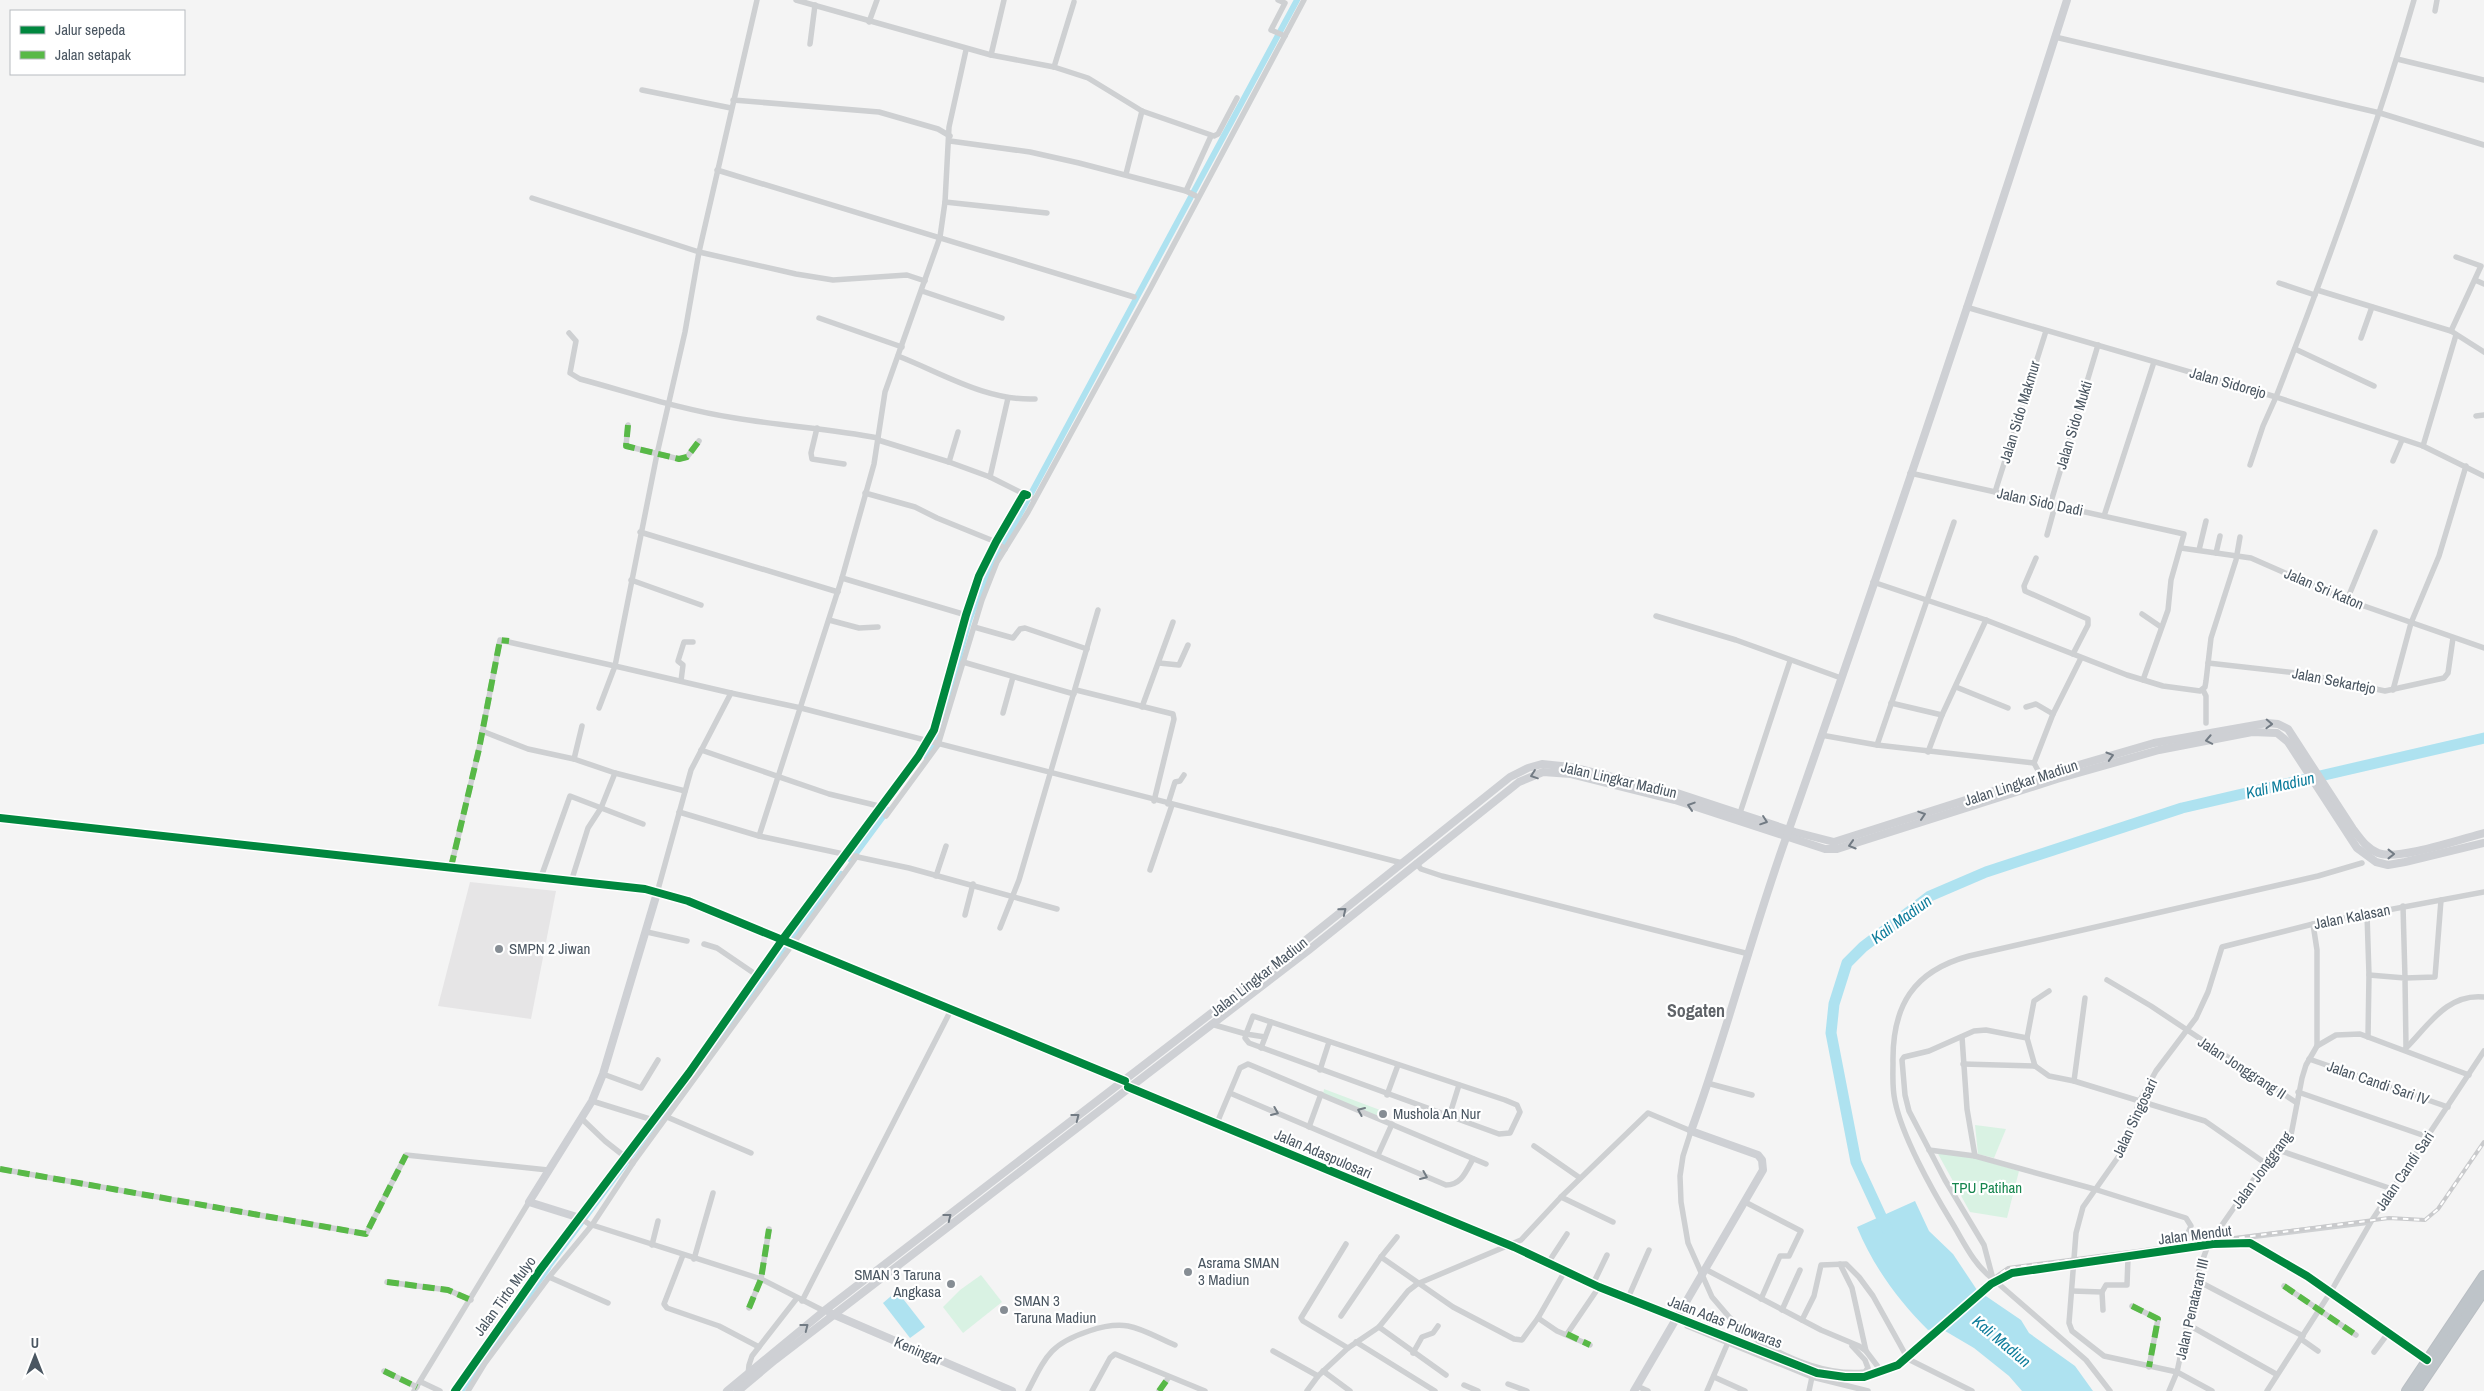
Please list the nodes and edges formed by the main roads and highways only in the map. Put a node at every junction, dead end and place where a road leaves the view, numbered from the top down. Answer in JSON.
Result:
{"nodes":[{"id":1,"x":2067,"y":0,"type":"edge"},
{"id":2,"x":2066,"y":772,"type":"junction"},
{"id":3,"x":2350,"y":830,"type":"junction"},
{"id":4,"x":1787,"y":833,"type":"junction"},
{"id":5,"x":2484,"y":833,"type":"edge"},
{"id":6,"x":2484,"y":843,"type":"edge"},
{"id":7,"x":657,"y":892,"type":"road end"},
{"id":8,"x":1325,"y":931,"type":"junction"},
{"id":9,"x":1127,"y":1084,"type":"junction"},
{"id":10,"x":579,"y":1218,"type":"road end"},
{"id":11,"x":925,"y":1240,"type":"junction"},
{"id":12,"x":2484,"y":1276,"type":"edge"},
{"id":13,"x":2484,"y":1290,"type":"edge"},
{"id":14,"x":824,"y":1311,"type":"junction"},
{"id":15,"x":833,"y":1315,"type":"junction"},
{"id":16,"x":749,"y":1376,"type":"junction"},
{"id":17,"x":1636,"y":1389,"type":"edge"},
{"id":18,"x":727,"y":1391,"type":"edge"},
{"id":19,"x":738,"y":1391,"type":"edge"},
{"id":20,"x":1012,"y":1391,"type":"edge"},
{"id":21,"x":2407,"y":1391,"type":"edge"},
{"id":22,"x":2416,"y":1391,"type":"edge"}],
"edges":[{"from":1,"to":4,"type":"main road"},
{"from":3,"to":2,"type":"main road","name":"Jalan Lingkar Madiun","one_way":true},
{"from":2,"to":3,"type":"main road","name":"Jalan Lingkar Madiun","one_way":true},
{"from":4,"to":2,"type":"main road","name":"Jalan Lingkar Madiun","one_way":true},
{"from":2,"to":4,"type":"main road","name":"Jalan Lingkar Madiun","one_way":true},
{"from":3,"to":5,"type":"main road","name":"Jalan Lingkar Madiun","one_way":true},
{"from":3,"to":6,"type":"main road","name":"Jalan Lingkar Madiun"},
{"from":4,"to":8,"type":"main road","name":"Jalan Lingkar Madiun","one_way":true},
{"from":8,"to":4,"type":"main road","name":"Jalan Lingkar Madiun","one_way":true},
{"from":4,"to":17,"type":"main road"},
{"from":7,"to":10,"type":"main road"},
{"from":8,"to":9,"type":"main road","name":"Jalan Lingkar Madiun"},
{"from":8,"to":9,"type":"main road","name":"Jalan Lingkar Madiun"},
{"from":9,"to":11,"type":"main road","name":"Jalan Lingkar Madiun"},
{"from":11,"to":14,"type":"main road","name":"Jalan Lingkar Madiun"},
{"from":11,"to":15,"type":"main road","name":"Jalan Lingkar Madiun"},
{"from":12,"to":21,"type":"highway"},
{"from":13,"to":22,"type":"highway"},
{"from":14,"to":15,"type":"main road","name":"Keningar"},
{"from":16,"to":14,"type":"main road","name":"Jalan Lingkar Madiun","one_way":true},
{"from":15,"to":16,"type":"main road","name":"Jalan Lingkar Madiun"},
{"from":15,"to":20,"type":"main road","name":"Keningar"},
{"from":16,"to":18,"type":"main road","name":"Jalan Lingkar Madiun"},
{"from":16,"to":19,"type":"main road","name":"Jalan Lingkar Madiun"}]}
